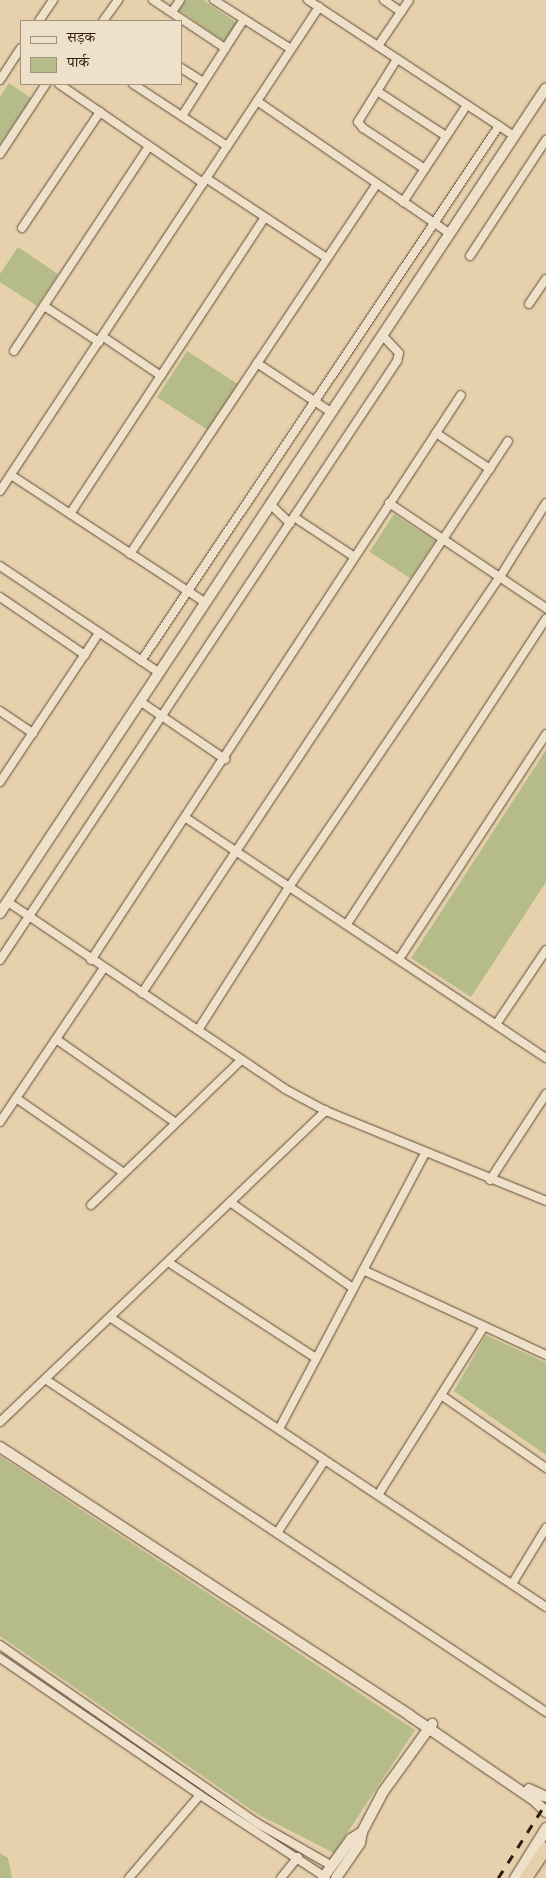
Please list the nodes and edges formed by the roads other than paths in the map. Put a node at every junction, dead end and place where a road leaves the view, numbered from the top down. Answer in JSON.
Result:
{"nodes":[{"id":1,"x":53,"y":0,"type":"edge"},
{"id":2,"x":118,"y":0,"type":"edge"},
{"id":3,"x":153,"y":0,"type":"edge"},
{"id":4,"x":180,"y":0,"type":"edge"},
{"id":5,"x":214,"y":0,"type":"edge"},
{"id":6,"x":308,"y":0,"type":"edge"},
{"id":7,"x":384,"y":0,"type":"edge"},
{"id":8,"x":409,"y":0,"type":"edge"},
{"id":9,"x":319,"y":7,"type":"junction"},
{"id":10,"x":172,"y":12,"type":"junction"},
{"id":11,"x":401,"y":12,"type":"junction"},
{"id":12,"x":244,"y":19,"type":"junction"},
{"id":13,"x":40,"y":20,"type":"edge"},
{"id":14,"x":107,"y":20,"type":"edge"},
{"id":15,"x":378,"y":46,"type":"junction"},
{"id":16,"x":225,"y":48,"type":"junction"},
{"id":17,"x":291,"y":49,"type":"junction"},
{"id":18,"x":20,"y":53,"type":"edge"},
{"id":19,"x":397,"y":59,"type":"junction"},
{"id":20,"x":182,"y":69,"type":"edge"},
{"id":21,"x":3,"y":70,"type":"edge"},
{"id":22,"x":0,"y":80,"type":"edge"},
{"id":23,"x":203,"y":82,"type":"junction"},
{"id":24,"x":45,"y":85,"type":"edge"},
{"id":25,"x":60,"y":85,"type":"edge"},
{"id":26,"x":135,"y":85,"type":"edge"},
{"id":27,"x":546,"y":88,"type":"edge"},
{"id":28,"x":377,"y":91,"type":"junction"},
{"id":29,"x":257,"y":101,"type":"junction"},
{"id":30,"x":467,"y":105,"type":"junction"},
{"id":31,"x":100,"y":112,"type":"junction"},
{"id":32,"x":182,"y":116,"type":"junction"},
{"id":33,"x":498,"y":126,"type":"junction"},
{"id":34,"x":446,"y":136,"type":"junction"},
{"id":35,"x":514,"y":136,"type":"junction"},
{"id":36,"x":546,"y":140,"type":"edge"},
{"id":37,"x":149,"y":146,"type":"junction"},
{"id":38,"x":227,"y":146,"type":"junction"},
{"id":39,"x":0,"y":154,"type":"edge"},
{"id":40,"x":425,"y":169,"type":"junction"},
{"id":41,"x":204,"y":181,"type":"junction"},
{"id":42,"x":377,"y":184,"type":"junction"},
{"id":43,"x":403,"y":202,"type":"junction"},
{"id":44,"x":265,"y":217,"type":"junction"},
{"id":45,"x":434,"y":224,"type":"junction"},
{"id":46,"x":22,"y":228,"type":"dead end"},
{"id":47,"x":449,"y":233,"type":"junction"},
{"id":48,"x":470,"y":256,"type":"dead end"},
{"id":49,"x":327,"y":258,"type":"junction"},
{"id":50,"x":546,"y":278,"type":"edge"},
{"id":51,"x":529,"y":304,"type":"dead end"},
{"id":52,"x":44,"y":306,"type":"junction"},
{"id":53,"x":384,"y":337,"type":"junction"},
{"id":54,"x":100,"y":339,"type":"junction"},
{"id":55,"x":14,"y":351,"type":"dead end"},
{"id":56,"x":257,"y":364,"type":"junction"},
{"id":57,"x":161,"y":376,"type":"junction"},
{"id":58,"x":461,"y":395,"type":"dead end"},
{"id":59,"x":313,"y":400,"type":"junction"},
{"id":60,"x":331,"y":412,"type":"junction"},
{"id":61,"x":436,"y":433,"type":"junction"},
{"id":62,"x":508,"y":441,"type":"dead end"},
{"id":63,"x":490,"y":469,"type":"junction"},
{"id":64,"x":11,"y":475,"type":"junction"},
{"id":65,"x":0,"y":491,"type":"edge"},
{"id":66,"x":389,"y":503,"type":"junction"},
{"id":67,"x":546,"y":503,"type":"edge"},
{"id":68,"x":270,"y":504,"type":"junction"},
{"id":69,"x":70,"y":514,"type":"junction"},
{"id":70,"x":292,"y":520,"type":"junction"},
{"id":71,"x":443,"y":539,"type":"junction"},
{"id":72,"x":130,"y":554,"type":"junction"},
{"id":73,"x":353,"y":556,"type":"junction"},
{"id":74,"x":0,"y":566,"type":"edge"},
{"id":75,"x":500,"y":577,"type":"junction"},
{"id":76,"x":187,"y":592,"type":"junction"},
{"id":77,"x":0,"y":597,"type":"edge"},
{"id":78,"x":206,"y":602,"type":"junction"},
{"id":79,"x":546,"y":608,"type":"edge"},
{"id":80,"x":546,"y":619,"type":"edge"},
{"id":81,"x":99,"y":633,"type":"junction"},
{"id":82,"x":85,"y":655,"type":"junction"},
{"id":83,"x":141,"y":661,"type":"junction"},
{"id":84,"x":160,"y":674,"type":"junction"},
{"id":85,"x":141,"y":702,"type":"junction"},
{"id":86,"x":0,"y":711,"type":"edge"},
{"id":87,"x":162,"y":716,"type":"junction"},
{"id":88,"x":33,"y":733,"type":"junction"},
{"id":89,"x":546,"y":734,"type":"edge"},
{"id":90,"x":225,"y":759,"type":"junction"},
{"id":91,"x":0,"y":782,"type":"edge"},
{"id":92,"x":186,"y":818,"type":"junction"},
{"id":93,"x":237,"y":851,"type":"junction"},
{"id":94,"x":289,"y":887,"type":"junction"},
{"id":95,"x":8,"y":902,"type":"junction"},
{"id":96,"x":0,"y":913,"type":"edge"},
{"id":97,"x":29,"y":916,"type":"junction"},
{"id":98,"x":347,"y":924,"type":"junction"},
{"id":99,"x":546,"y":950,"type":"edge"},
{"id":100,"x":399,"y":959,"type":"junction"},
{"id":101,"x":0,"y":960,"type":"edge"},
{"id":102,"x":91,"y":960,"type":"junction"},
{"id":103,"x":104,"y":968,"type":"junction"},
{"id":104,"x":142,"y":993,"type":"junction"},
{"id":105,"x":498,"y":1023,"type":"junction"},
{"id":106,"x":198,"y":1030,"type":"junction"},
{"id":107,"x":56,"y":1039,"type":"junction"},
{"id":108,"x":546,"y":1058,"type":"edge"},
{"id":109,"x":241,"y":1060,"type":"junction"},
{"id":110,"x":546,"y":1094,"type":"edge"},
{"id":111,"x":16,"y":1098,"type":"junction"},
{"id":112,"x":326,"y":1110,"type":"junction"},
{"id":113,"x":0,"y":1122,"type":"edge"},
{"id":114,"x":176,"y":1123,"type":"junction"},
{"id":115,"x":425,"y":1153,"type":"junction"},
{"id":116,"x":124,"y":1173,"type":"junction"},
{"id":117,"x":490,"y":1180,"type":"junction"},
{"id":118,"x":546,"y":1201,"type":"edge"},
{"id":119,"x":230,"y":1202,"type":"junction"},
{"id":120,"x":91,"y":1205,"type":"dead end"},
{"id":121,"x":168,"y":1262,"type":"junction"},
{"id":122,"x":363,"y":1270,"type":"junction"},
{"id":123,"x":353,"y":1288,"type":"junction"},
{"id":124,"x":111,"y":1318,"type":"junction"},
{"id":125,"x":484,"y":1327,"type":"junction"},
{"id":126,"x":546,"y":1356,"type":"edge"},
{"id":127,"x":316,"y":1358,"type":"junction"},
{"id":128,"x":45,"y":1379,"type":"junction"},
{"id":129,"x":441,"y":1395,"type":"junction"},
{"id":130,"x":0,"y":1422,"type":"edge"},
{"id":131,"x":278,"y":1429,"type":"junction"},
{"id":132,"x":0,"y":1441,"type":"edge"},
{"id":133,"x":0,"y":1447,"type":"edge"},
{"id":134,"x":325,"y":1460,"type":"junction"},
{"id":135,"x":546,"y":1468,"type":"edge"},
{"id":136,"x":378,"y":1495,"type":"junction"},
{"id":137,"x":546,"y":1528,"type":"edge"},
{"id":138,"x":277,"y":1533,"type":"junction"},
{"id":139,"x":512,"y":1584,"type":"junction"},
{"id":140,"x":546,"y":1606,"type":"edge"},
{"id":141,"x":0,"y":1646,"type":"edge"},
{"id":142,"x":0,"y":1658,"type":"edge"},
{"id":143,"x":546,"y":1712,"type":"edge"},
{"id":144,"x":430,"y":1726,"type":"junction"},
{"id":145,"x":546,"y":1786,"type":"edge"},
{"id":146,"x":200,"y":1795,"type":"junction"},
{"id":147,"x":543,"y":1797,"type":"edge"},
{"id":148,"x":546,"y":1812,"type":"edge"},
{"id":149,"x":546,"y":1828,"type":"edge"},
{"id":150,"x":362,"y":1832,"type":"junction"},
{"id":151,"x":546,"y":1848,"type":"edge"},
{"id":152,"x":298,"y":1857,"type":"junction"},
{"id":153,"x":332,"y":1866,"type":"junction"},
{"id":154,"x":131,"y":1877,"type":"edge"},
{"id":155,"x":323,"y":1877,"type":"edge"},
{"id":156,"x":281,"y":1878,"type":"edge"},
{"id":157,"x":336,"y":1878,"type":"edge"},
{"id":158,"x":515,"y":1878,"type":"edge"},
{"id":159,"x":526,"y":1878,"type":"edge"}],
"edges":[{"from":1,"to":13,"type":"street"},
{"from":2,"to":14,"type":"street"},
{"from":3,"to":10,"type":"street"},
{"from":4,"to":10,"type":"street"},
{"from":5,"to":12,"type":"street"},
{"from":6,"to":9,"type":"street"},
{"from":7,"to":11,"type":"street"},
{"from":8,"to":11,"type":"street"},
{"from":9,"to":15,"type":"street"},
{"from":9,"to":17,"type":"street"},
{"from":10,"to":16,"type":"street"},
{"from":11,"to":15,"type":"street"},
{"from":12,"to":16,"type":"street"},
{"from":12,"to":17,"type":"street"},
{"from":15,"to":19,"type":"street"},
{"from":16,"to":23,"type":"street"},
{"from":17,"to":29,"type":"street"},
{"from":18,"to":21,"type":"street"},
{"from":19,"to":28,"type":"street"},
{"from":19,"to":30,"type":"street"},
{"from":20,"to":23,"type":"street"},
{"from":21,"to":22,"type":"street"},
{"from":23,"to":32,"type":"street"},
{"from":24,"to":39,"type":"street"},
{"from":25,"to":31,"type":"street"},
{"from":26,"to":32,"type":"street"},
{"from":27,"to":35,"type":"street"},
{"from":28,"to":34,"type":"street"},
{"from":28,"to":40,"type":"street"},
{"from":29,"to":38,"type":"street"},
{"from":29,"to":42,"type":"street"},
{"from":30,"to":33,"type":"street"},
{"from":30,"to":34,"type":"street"},
{"from":31,"to":37,"type":"street"},
{"from":31,"to":46,"type":"street"},
{"from":32,"to":38,"type":"street"},
{"from":33,"to":35,"type":"street"},
{"from":33,"to":45,"type":"street"},
{"from":34,"to":40,"type":"street"},
{"from":35,"to":47,"type":"street"},
{"from":36,"to":48,"type":"street"},
{"from":37,"to":41,"type":"street"},
{"from":37,"to":52,"type":"street"},
{"from":38,"to":41,"type":"street"},
{"from":40,"to":43,"type":"street"},
{"from":41,"to":44,"type":"street"},
{"from":41,"to":54,"type":"street"},
{"from":42,"to":43,"type":"street"},
{"from":42,"to":49,"type":"street"},
{"from":43,"to":45,"type":"street"},
{"from":44,"to":49,"type":"street"},
{"from":44,"to":57,"type":"street"},
{"from":45,"to":47,"type":"street"},
{"from":45,"to":59,"type":"street"},
{"from":47,"to":53,"type":"street"},
{"from":49,"to":56,"type":"street"},
{"from":50,"to":51,"type":"street"},
{"from":52,"to":54,"type":"street"},
{"from":52,"to":55,"type":"street"},
{"from":53,"to":60,"type":"street"},
{"from":53,"to":70,"type":"street"},
{"from":54,"to":57,"type":"street"},
{"from":54,"to":64,"type":"street"},
{"from":56,"to":59,"type":"street"},
{"from":56,"to":72,"type":"street"},
{"from":57,"to":69,"type":"street"},
{"from":58,"to":61,"type":"street"},
{"from":59,"to":60,"type":"street"},
{"from":59,"to":76,"type":"street"},
{"from":60,"to":68,"type":"street"},
{"from":61,"to":63,"type":"street"},
{"from":61,"to":66,"type":"street"},
{"from":62,"to":63,"type":"street"},
{"from":63,"to":71,"type":"street"},
{"from":64,"to":65,"type":"street"},
{"from":64,"to":69,"type":"street"},
{"from":66,"to":71,"type":"street"},
{"from":66,"to":73,"type":"street"},
{"from":67,"to":75,"type":"street"},
{"from":68,"to":70,"type":"street"},
{"from":68,"to":78,"type":"street"},
{"from":69,"to":72,"type":"street"},
{"from":70,"to":73,"type":"street"},
{"from":70,"to":87,"type":"street"},
{"from":71,"to":75,"type":"street"},
{"from":71,"to":93,"type":"street"},
{"from":72,"to":76,"type":"street"},
{"from":73,"to":90,"type":"street"},
{"from":74,"to":81,"type":"street"},
{"from":75,"to":79,"type":"street"},
{"from":75,"to":94,"type":"street"},
{"from":76,"to":78,"type":"street"},
{"from":76,"to":83,"type":"street"},
{"from":77,"to":82,"type":"street"},
{"from":78,"to":84,"type":"street"},
{"from":80,"to":98,"type":"street"},
{"from":81,"to":82,"type":"street"},
{"from":81,"to":83,"type":"street"},
{"from":82,"to":88,"type":"street"},
{"from":83,"to":84,"type":"street"},
{"from":84,"to":85,"type":"street"},
{"from":85,"to":87,"type":"street"},
{"from":85,"to":95,"type":"street"},
{"from":86,"to":88,"type":"street"},
{"from":87,"to":90,"type":"street"},
{"from":87,"to":97,"type":"street"},
{"from":88,"to":91,"type":"street"},
{"from":89,"to":100,"type":"street"},
{"from":90,"to":92,"type":"street"},
{"from":92,"to":93,"type":"street"},
{"from":92,"to":102,"type":"street"},
{"from":93,"to":94,"type":"street"},
{"from":93,"to":104,"type":"street"},
{"from":94,"to":98,"type":"street"},
{"from":94,"to":106,"type":"street"},
{"from":95,"to":96,"type":"street"},
{"from":95,"to":97,"type":"street"},
{"from":97,"to":101,"type":"street"},
{"from":97,"to":102,"type":"street"},
{"from":98,"to":100,"type":"street"},
{"from":99,"to":105,"type":"street"},
{"from":100,"to":105,"type":"street"},
{"from":102,"to":103,"type":"street"},
{"from":103,"to":104,"type":"street"},
{"from":103,"to":107,"type":"street"},
{"from":104,"to":106,"type":"street"},
{"from":105,"to":108,"type":"street"},
{"from":106,"to":109,"type":"street"},
{"from":107,"to":111,"type":"street"},
{"from":107,"to":114,"type":"street"},
{"from":109,"to":112,"type":"street"},
{"from":109,"to":114,"type":"street"},
{"from":110,"to":117,"type":"street"},
{"from":111,"to":113,"type":"street"},
{"from":111,"to":116,"type":"street"},
{"from":112,"to":115,"type":"street"},
{"from":112,"to":119,"type":"street"},
{"from":114,"to":116,"type":"street"},
{"from":115,"to":117,"type":"street"},
{"from":115,"to":122,"type":"street"},
{"from":116,"to":120,"type":"street"},
{"from":117,"to":118,"type":"street"},
{"from":119,"to":121,"type":"street"},
{"from":119,"to":123,"type":"street"},
{"from":121,"to":124,"type":"street"},
{"from":121,"to":127,"type":"street"},
{"from":122,"to":123,"type":"street"},
{"from":122,"to":125,"type":"street"},
{"from":123,"to":127,"type":"street"},
{"from":124,"to":128,"type":"street"},
{"from":124,"to":131,"type":"street"},
{"from":125,"to":126,"type":"street"},
{"from":125,"to":129,"type":"street"},
{"from":127,"to":131,"type":"street"},
{"from":128,"to":130,"type":"street"},
{"from":128,"to":138,"type":"street"},
{"from":129,"to":135,"type":"street"},
{"from":129,"to":136,"type":"street"},
{"from":131,"to":134,"type":"street"},
{"from":132,"to":144,"type":"street"},
{"from":133,"to":144,"type":"street"},
{"from":134,"to":136,"type":"street"},
{"from":134,"to":138,"type":"street"},
{"from":136,"to":139,"type":"street"},
{"from":137,"to":139,"type":"street"},
{"from":138,"to":143,"type":"street"},
{"from":139,"to":140,"type":"street"},
{"from":141,"to":153,"type":"street"},
{"from":142,"to":146,"type":"street"},
{"from":144,"to":147,"type":"street"},
{"from":144,"to":148,"type":"street"},
{"from":144,"to":150,"type":"street"},
{"from":145,"to":147,"type":"street"},
{"from":146,"to":152,"type":"street"},
{"from":146,"to":154,"type":"street"},
{"from":149,"to":158,"type":"main road"},
{"from":150,"to":153,"type":"street"},
{"from":150,"to":157,"type":"street"},
{"from":151,"to":159,"type":"highway"},
{"from":152,"to":155,"type":"street"},
{"from":152,"to":156,"type":"street"},
{"from":153,"to":155,"type":"street"}]}
